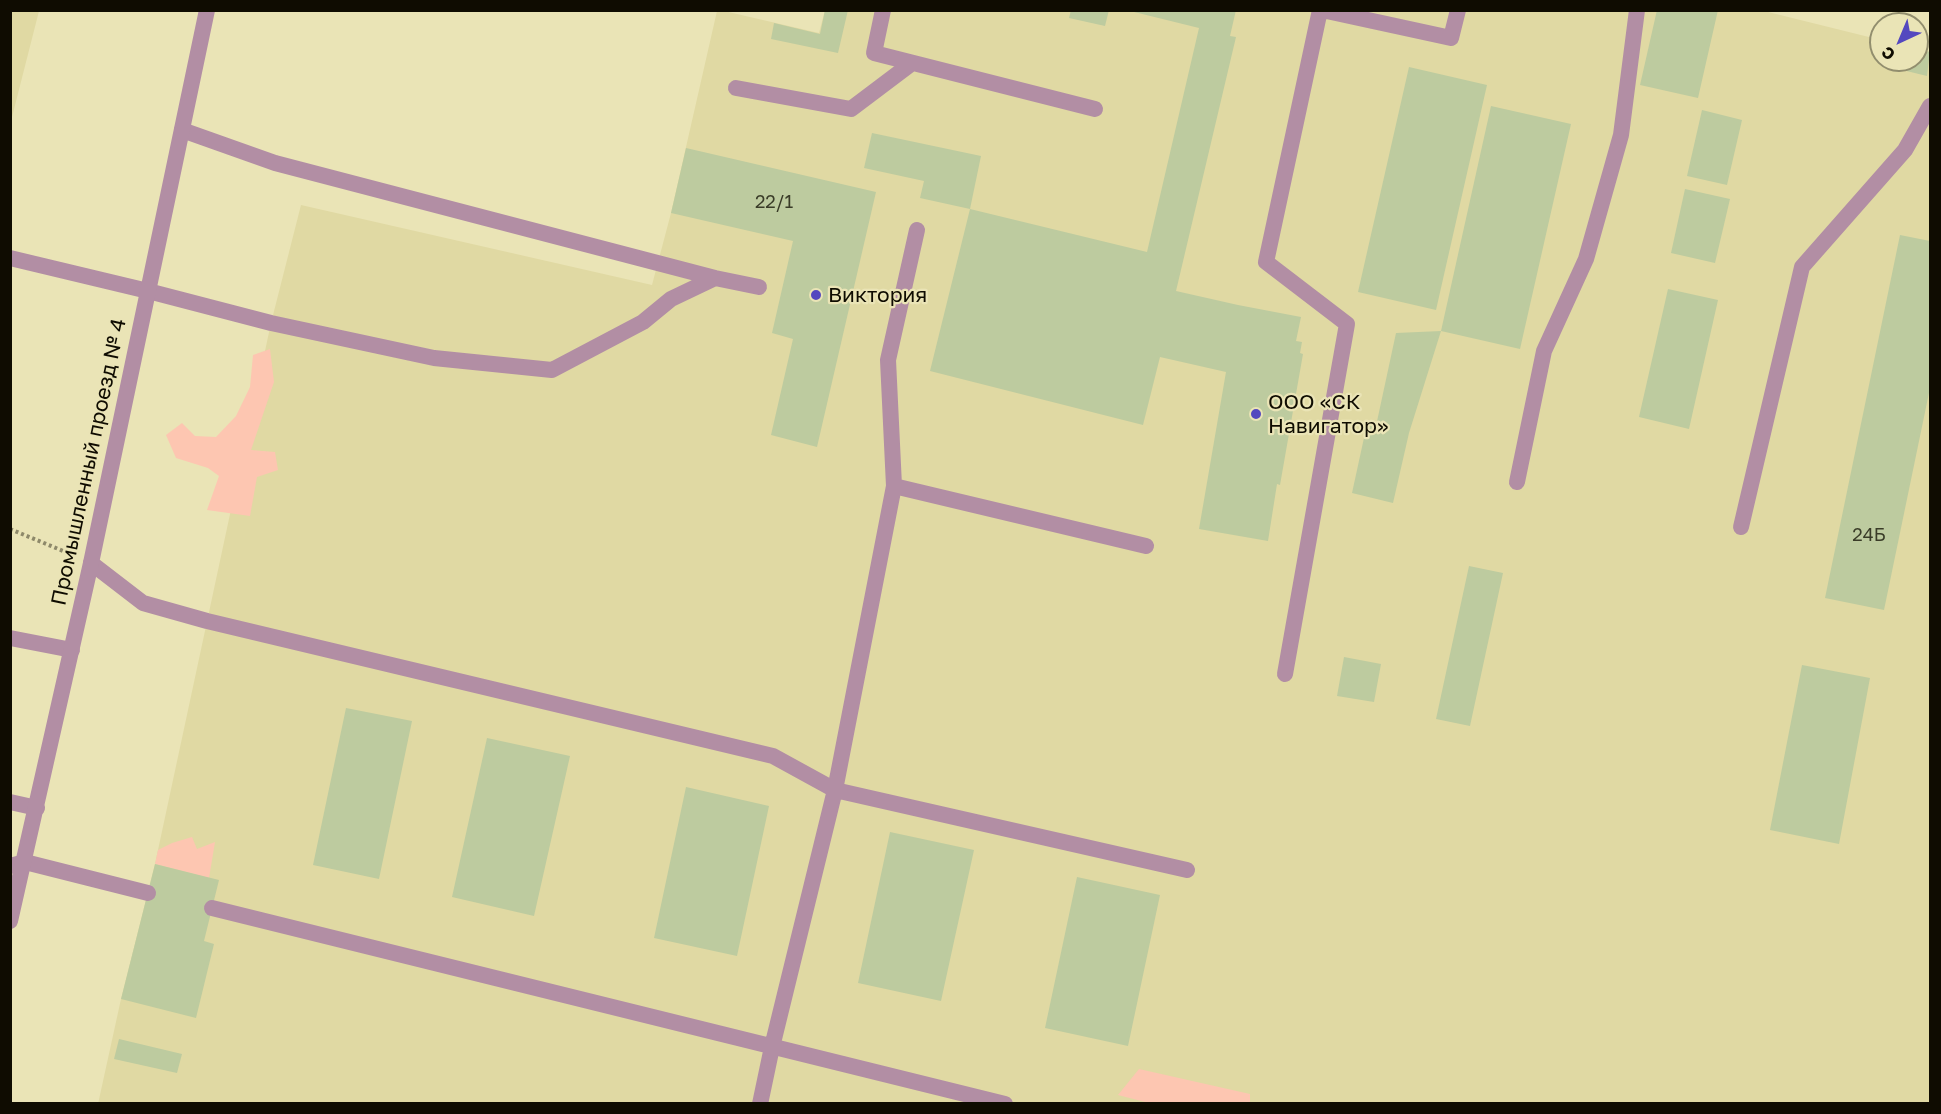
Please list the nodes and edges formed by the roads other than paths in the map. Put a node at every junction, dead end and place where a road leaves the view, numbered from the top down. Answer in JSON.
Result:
{"nodes":[{"id":1,"x":207,"y":10,"type":"edge"},
{"id":2,"x":883,"y":10,"type":"edge"},
{"id":3,"x":1321,"y":10,"type":"edge"},
{"id":4,"x":1458,"y":10,"type":"edge"},
{"id":5,"x":1637,"y":10,"type":"edge"},
{"id":6,"x":912,"y":63,"type":"junction"},
{"id":7,"x":736,"y":88,"type":"dead end"},
{"id":8,"x":1930,"y":106,"type":"edge"},
{"id":9,"x":1095,"y":109,"type":"dead end"},
{"id":10,"x":182,"y":130,"type":"junction"},
{"id":11,"x":917,"y":230,"type":"dead end"},
{"id":12,"x":10,"y":258,"type":"edge"},
{"id":13,"x":715,"y":278,"type":"junction"},
{"id":14,"x":759,"y":287,"type":"dead end"},
{"id":15,"x":148,"y":291,"type":"junction"},
{"id":16,"x":1517,"y":482,"type":"dead end"},
{"id":17,"x":894,"y":486,"type":"junction"},
{"id":18,"x":1741,"y":527,"type":"dead end"},
{"id":19,"x":1146,"y":546,"type":"dead end"},
{"id":20,"x":91,"y":563,"type":"junction"},
{"id":21,"x":10,"y":638,"type":"edge"},
{"id":22,"x":72,"y":650,"type":"junction"},
{"id":23,"x":1285,"y":674,"type":"dead end"},
{"id":24,"x":835,"y":790,"type":"junction"},
{"id":25,"x":10,"y":802,"type":"edge"},
{"id":26,"x":37,"y":808,"type":"junction"},
{"id":27,"x":18,"y":864,"type":"edge"},
{"id":28,"x":1187,"y":870,"type":"dead end"},
{"id":29,"x":148,"y":892,"type":"dead end"},
{"id":30,"x":212,"y":908,"type":"dead end"},
{"id":31,"x":10,"y":921,"type":"edge"},
{"id":32,"x":772,"y":1047,"type":"junction"},
{"id":33,"x":760,"y":1104,"type":"edge"},
{"id":34,"x":1005,"y":1104,"type":"edge"}],
"edges":[{"from":1,"to":10,"type":"street","name":"Промышленный проезд № 4"},
{"from":2,"to":6,"type":"street"},
{"from":3,"to":4,"type":"street"},
{"from":3,"to":23,"type":"street"},
{"from":5,"to":16,"type":"street"},
{"from":6,"to":7,"type":"street"},
{"from":6,"to":9,"type":"street"},
{"from":8,"to":18,"type":"street"},
{"from":10,"to":13,"type":"street"},
{"from":10,"to":15,"type":"street","name":"Промышленный проезд № 4"},
{"from":11,"to":17,"type":"street"},
{"from":12,"to":15,"type":"street"},
{"from":13,"to":14,"type":"street"},
{"from":13,"to":15,"type":"street"},
{"from":15,"to":20,"type":"street","name":"Промышленный проезд № 4"},
{"from":17,"to":19,"type":"street"},
{"from":17,"to":24,"type":"street"},
{"from":20,"to":22,"type":"street","name":"Промышленный проезд № 4"},
{"from":20,"to":24,"type":"street"},
{"from":21,"to":22,"type":"street"},
{"from":22,"to":26,"type":"street","name":"Промышленный проезд № 4"},
{"from":24,"to":28,"type":"street"},
{"from":24,"to":32,"type":"street"},
{"from":25,"to":26,"type":"street"},
{"from":26,"to":27,"type":"street","name":"Промышленный проезд № 4"},
{"from":27,"to":29,"type":"street"},
{"from":27,"to":31,"type":"street","name":"Промышленный проезд № 4"},
{"from":30,"to":32,"type":"street"},
{"from":32,"to":33,"type":"street"},
{"from":32,"to":34,"type":"street"}]}
